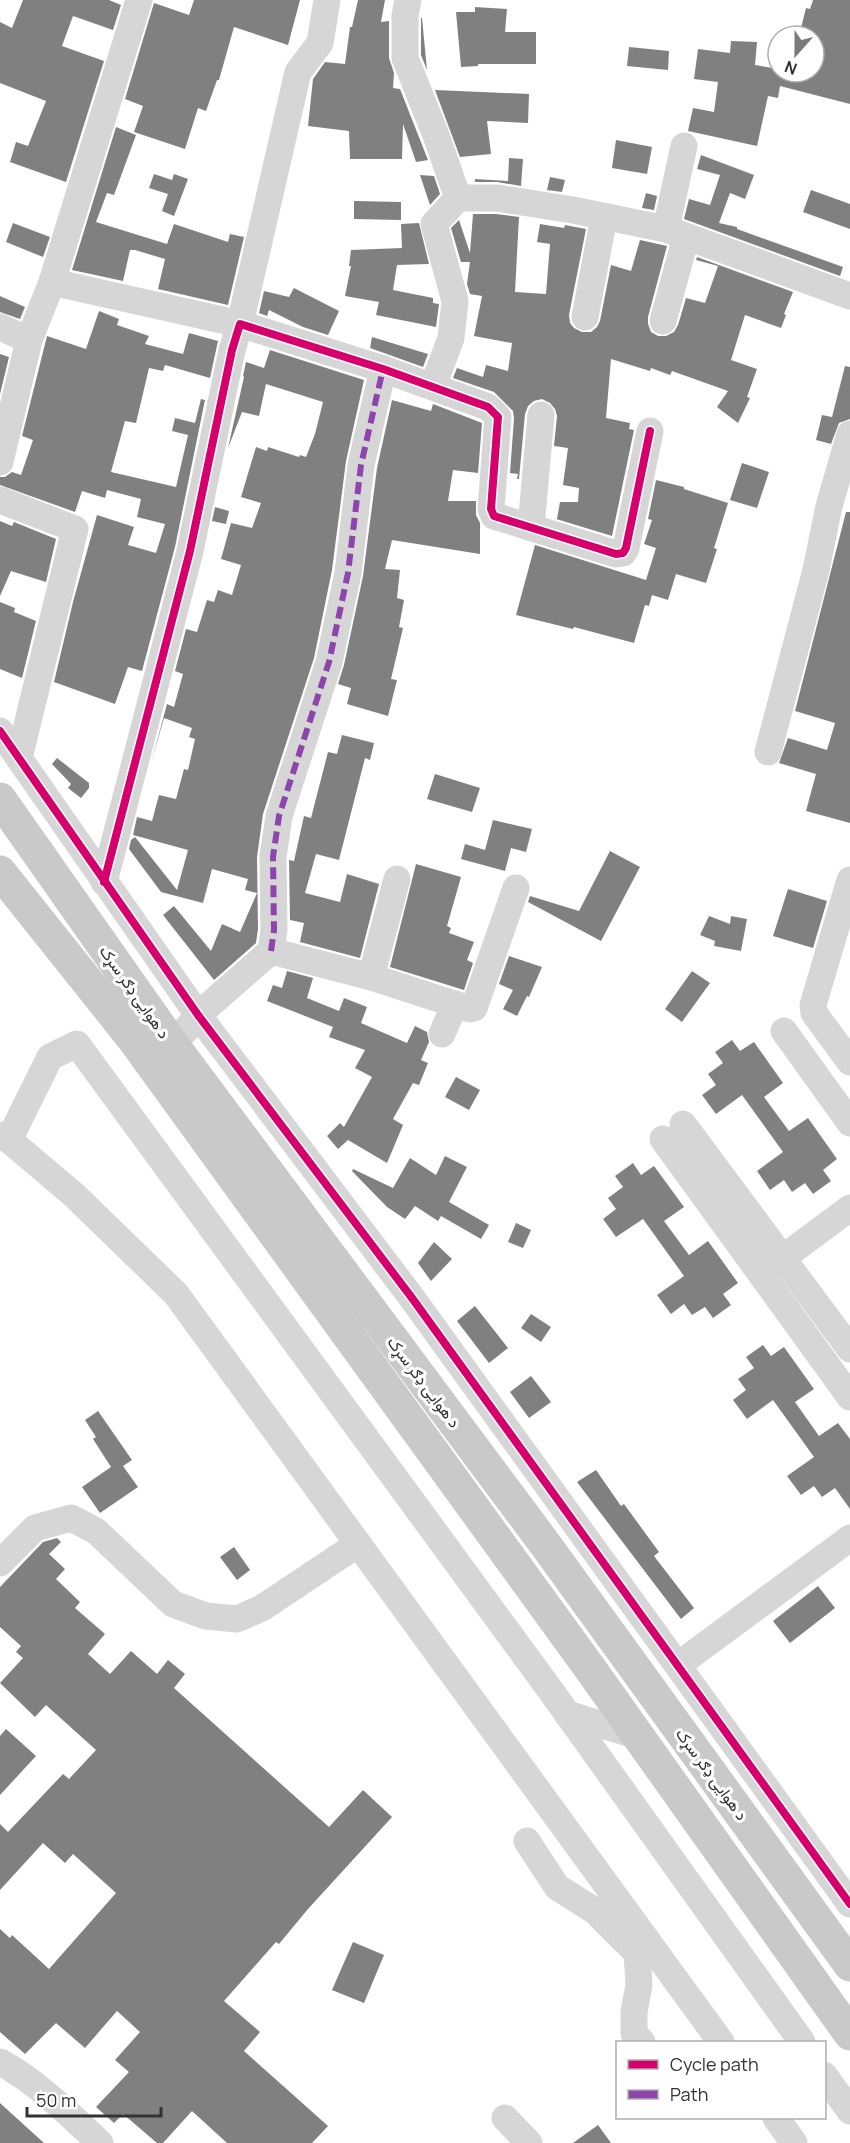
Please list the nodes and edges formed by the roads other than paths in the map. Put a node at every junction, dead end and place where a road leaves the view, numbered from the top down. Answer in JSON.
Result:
{"nodes":[{"id":1,"x":140,"y":0,"type":"edge"},
{"id":2,"x":327,"y":0,"type":"edge"},
{"id":3,"x":408,"y":0,"type":"edge"},
{"id":4,"x":684,"y":146,"type":"dead end"},
{"id":5,"x":458,"y":198,"type":"junction"},
{"id":6,"x":604,"y":217,"type":"junction"},
{"id":7,"x":676,"y":233,"type":"junction"},
{"id":8,"x":52,"y":282,"type":"junction"},
{"id":9,"x":850,"y":296,"type":"edge"},
{"id":10,"x":585,"y":317,"type":"dead end"},
{"id":11,"x":663,"y":321,"type":"dead end"},
{"id":12,"x":240,"y":324,"type":"junction"},
{"id":13,"x":0,"y":327,"type":"edge"},
{"id":14,"x":29,"y":340,"type":"junction"},
{"id":15,"x":383,"y":369,"type":"junction"},
{"id":16,"x":433,"y":387,"type":"junction"},
{"id":17,"x":541,"y":416,"type":"dead end"},
{"id":18,"x":650,"y":431,"type":"dead end"},
{"id":19,"x":850,"y":434,"type":"edge"},
{"id":20,"x":0,"y":462,"type":"edge"},
{"id":21,"x":0,"y":500,"type":"edge"},
{"id":22,"x":531,"y":527,"type":"junction"},
{"id":23,"x":0,"y":731,"type":"edge"},
{"id":24,"x":768,"y":752,"type":"dead end"},
{"id":25,"x":19,"y":758,"type":"junction"},
{"id":26,"x":0,"y":798,"type":"edge"},
{"id":27,"x":0,"y":872,"type":"edge"},
{"id":28,"x":397,"y":879,"type":"dead end"},
{"id":29,"x":850,"y":880,"type":"edge"},
{"id":30,"x":104,"y":882,"type":"junction"},
{"id":31,"x":516,"y":888,"type":"dead end"},
{"id":32,"x":271,"y":951,"type":"junction"},
{"id":33,"x":371,"y":977,"type":"junction"},
{"id":34,"x":455,"y":1004,"type":"junction"},
{"id":35,"x":198,"y":1015,"type":"junction"},
{"id":36,"x":784,"y":1031,"type":"dead end"},
{"id":37,"x":442,"y":1034,"type":"dead end"},
{"id":38,"x":173,"y":1046,"type":"junction"},
{"id":39,"x":850,"y":1062,"type":"edge"},
{"id":40,"x":850,"y":1123,"type":"edge"},
{"id":41,"x":5,"y":1138,"type":"edge"},
{"id":42,"x":850,"y":1209,"type":"edge"},
{"id":43,"x":783,"y":1258,"type":"junction"},
{"id":44,"x":761,"y":1274,"type":"junction"},
{"id":45,"x":850,"y":1349,"type":"edge"},
{"id":46,"x":850,"y":1397,"type":"edge"},
{"id":47,"x":575,"y":1523,"type":"junction"},
{"id":48,"x":850,"y":1538,"type":"edge"},
{"id":49,"x":358,"y":1544,"type":"junction"},
{"id":50,"x":545,"y":1544,"type":"junction"},
{"id":51,"x":0,"y":1563,"type":"edge"},
{"id":52,"x":678,"y":1665,"type":"junction"},
{"id":53,"x":567,"y":1714,"type":"junction"},
{"id":54,"x":638,"y":1736,"type":"junction"},
{"id":55,"x":527,"y":1841,"type":"dead end"},
{"id":56,"x":826,"y":1870,"type":"junction"},
{"id":57,"x":797,"y":1892,"type":"junction"},
{"id":58,"x":850,"y":1904,"type":"edge"},
{"id":59,"x":850,"y":1965,"type":"edge"},
{"id":60,"x":848,"y":2027,"type":"edge"},
{"id":61,"x":640,"y":2041,"type":"edge"},
{"id":62,"x":720,"y":2041,"type":"edge"},
{"id":63,"x":801,"y":2041,"type":"edge"},
{"id":64,"x":0,"y":2062,"type":"edge"},
{"id":65,"x":826,"y":2076,"type":"edge"},
{"id":66,"x":850,"y":2111,"type":"edge"},
{"id":67,"x":505,"y":2118,"type":"dead end"},
{"id":68,"x":777,"y":2119,"type":"edge"},
{"id":69,"x":100,"y":2143,"type":"edge"},
{"id":70,"x":529,"y":2143,"type":"edge"},
{"id":71,"x":794,"y":2143,"type":"edge"}],
"edges":[{"from":1,"to":8,"type":"street"},
{"from":2,"to":12,"type":"street"},
{"from":3,"to":5,"type":"street"},
{"from":4,"to":7,"type":"street"},
{"from":5,"to":6,"type":"street"},
{"from":5,"to":16,"type":"street"},
{"from":6,"to":7,"type":"street"},
{"from":6,"to":10,"type":"street"},
{"from":7,"to":9,"type":"street"},
{"from":7,"to":11,"type":"street"},
{"from":8,"to":12,"type":"street"},
{"from":8,"to":14,"type":"street"},
{"from":12,"to":15,"type":"street"},
{"from":12,"to":30,"type":"street"},
{"from":13,"to":14,"type":"street"},
{"from":14,"to":20,"type":"street"},
{"from":15,"to":16,"type":"street"},
{"from":15,"to":32,"type":"street"},
{"from":16,"to":22,"type":"street"},
{"from":17,"to":22,"type":"street"},
{"from":18,"to":22,"type":"street"},
{"from":19,"to":24,"type":"street"},
{"from":21,"to":25,"type":"street"},
{"from":23,"to":25,"type":"street"},
{"from":25,"to":30,"type":"street"},
{"from":26,"to":38,"type":"main road","name":"د هوایی ډګر سړک"},
{"from":27,"to":54,"type":"main road","name":"د هوایی ډګر سړک"},
{"from":28,"to":33,"type":"street"},
{"from":29,"to":39,"type":"street"},
{"from":30,"to":35,"type":"street"},
{"from":31,"to":34,"type":"street"},
{"from":32,"to":33,"type":"street"},
{"from":32,"to":35,"type":"street"},
{"from":33,"to":34,"type":"street"},
{"from":34,"to":37,"type":"street"},
{"from":35,"to":38,"type":"street"},
{"from":35,"to":47,"type":"street"},
{"from":36,"to":40,"type":"street"},
{"from":38,"to":50,"type":"main road","name":"د هوایی ډګر سړک"},
{"from":41,"to":49,"type":"street"},
{"from":41,"to":53,"type":"street"},
{"from":42,"to":43,"type":"street"},
{"from":43,"to":44,"type":"street"},
{"from":43,"to":44,"type":"street"},
{"from":43,"to":45,"type":"street"},
{"from":44,"to":46,"type":"street"},
{"from":47,"to":50,"type":"street"},
{"from":47,"to":52,"type":"street"},
{"from":48,"to":52,"type":"street"},
{"from":49,"to":51,"type":"street"},
{"from":49,"to":62,"type":"street"},
{"from":50,"to":57,"type":"main road","name":"د هوایی ډګر سړک"},
{"from":52,"to":56,"type":"street"},
{"from":53,"to":54,"type":"street"},
{"from":53,"to":63,"type":"street"},
{"from":54,"to":60,"type":"main road","name":"د هوایی ډګر سړک"},
{"from":55,"to":61,"type":"street"},
{"from":56,"to":57,"type":"street"},
{"from":56,"to":58,"type":"street"},
{"from":57,"to":59,"type":"main road","name":"د هوایی ډګر سړک"},
{"from":64,"to":69,"type":"street"},
{"from":65,"to":66,"type":"street"},
{"from":67,"to":70,"type":"street"},
{"from":68,"to":71,"type":"street"}]}
